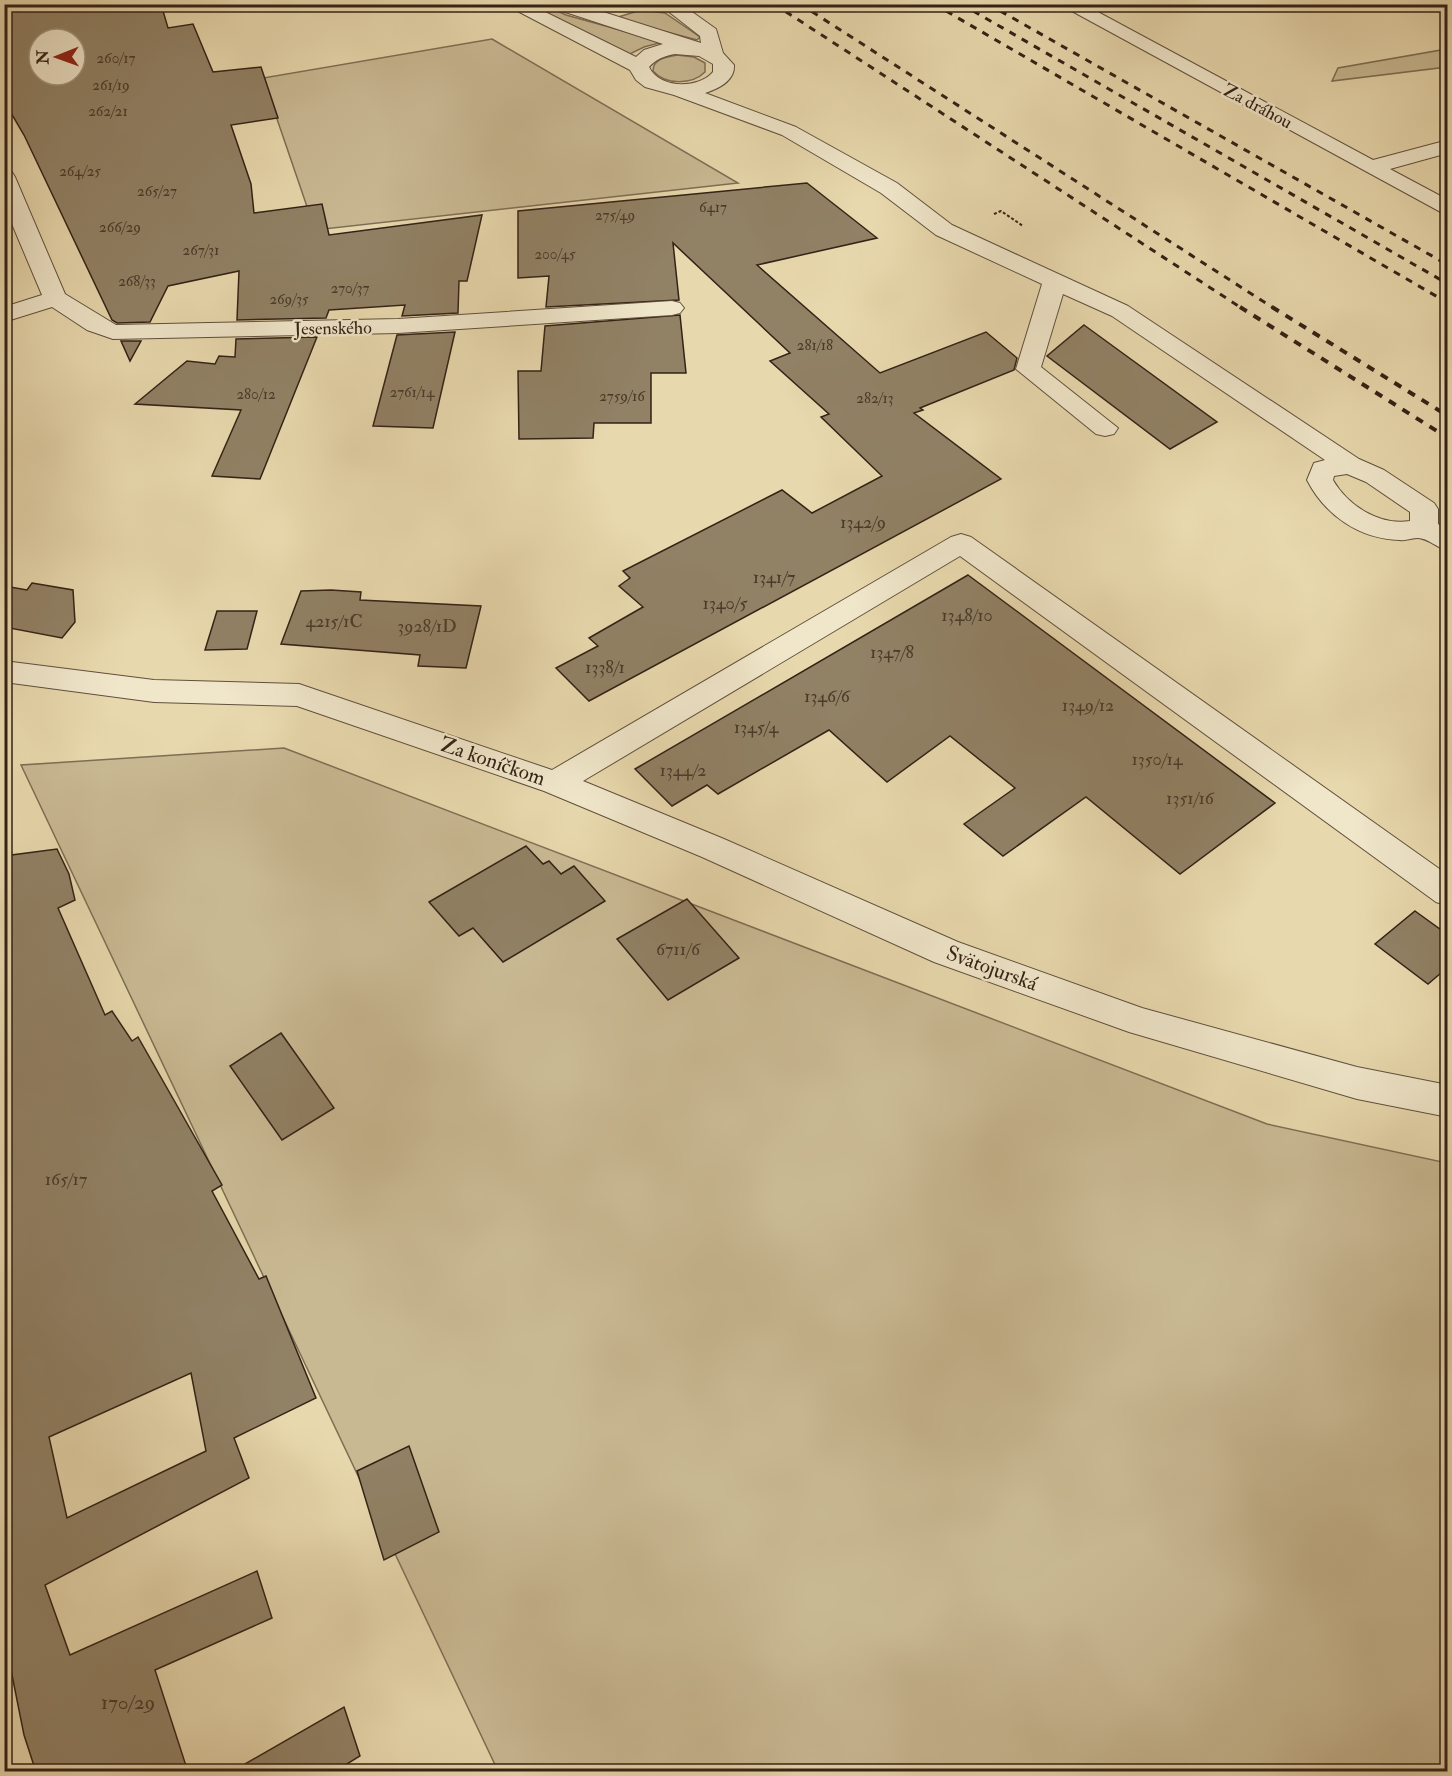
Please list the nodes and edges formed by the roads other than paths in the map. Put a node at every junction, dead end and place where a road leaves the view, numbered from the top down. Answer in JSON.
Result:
{"nodes":[{"id":1,"x":513,"y":4,"type":"edge"},
{"id":2,"x":560,"y":4,"type":"edge"},
{"id":3,"x":668,"y":4,"type":"edge"},
{"id":4,"x":1068,"y":4,"type":"edge"},
{"id":5,"x":619,"y":7,"type":"dead end"},
{"id":6,"x":586,"y":15,"type":"junction"},
{"id":7,"x":707,"y":52,"type":"junction"},
{"id":8,"x":639,"y":66,"type":"junction"},
{"id":9,"x":723,"y":74,"type":"junction"},
{"id":10,"x":676,"y":89,"type":"junction"},
{"id":11,"x":789,"y":131,"type":"junction"},
{"id":12,"x":1448,"y":146,"type":"edge"},
{"id":13,"x":1372,"y":167,"type":"junction"},
{"id":14,"x":4,"y":177,"type":"edge"},
{"id":15,"x":1448,"y":209,"type":"edge"},
{"id":16,"x":1054,"y":281,"type":"junction"},
{"id":17,"x":55,"y":298,"type":"junction"},
{"id":18,"x":672,"y":308,"type":"dead end"},
{"id":19,"x":4,"y":315,"type":"edge"},
{"id":20,"x":1105,"y":428,"type":"dead end"},
{"id":21,"x":1350,"y":465,"type":"junction"},
{"id":22,"x":1424,"y":528,"type":"junction"},
{"id":23,"x":1448,"y":542,"type":"edge"},
{"id":24,"x":4,"y":671,"type":"edge"},
{"id":25,"x":555,"y":783,"type":"junction"},
{"id":26,"x":1448,"y":893,"type":"edge"},
{"id":27,"x":1448,"y":1101,"type":"edge"}],
"edges":[{"from":1,"to":8,"type":"street"},
{"from":2,"to":6,"type":"street"},
{"from":3,"to":7,"type":"street"},
{"from":4,"to":13,"type":"street","name":"Za dráhou"},
{"from":5,"to":6,"type":"street"},
{"from":6,"to":7,"type":"street"},
{"from":7,"to":8,"type":"street"},
{"from":7,"to":9,"type":"street"},
{"from":8,"to":10,"type":"street"},
{"from":9,"to":10,"type":"street"},
{"from":9,"to":11,"type":"street"},
{"from":10,"to":11,"type":"street"},
{"from":11,"to":16,"type":"street"},
{"from":12,"to":13,"type":"street"},
{"from":13,"to":15,"type":"street","name":"Za dráhou"},
{"from":14,"to":17,"type":"street"},
{"from":16,"to":20,"type":"street"},
{"from":16,"to":21,"type":"street"},
{"from":17,"to":18,"type":"street","name":"Jesenského"},
{"from":17,"to":19,"type":"street"},
{"from":21,"to":22,"type":"street"},
{"from":21,"to":22,"type":"street"},
{"from":22,"to":23,"type":"street"},
{"from":24,"to":25,"type":"street","name":"Za koníčkom"},
{"from":25,"to":26,"type":"street","name":"Za koníčkom"},
{"from":25,"to":27,"type":"street","name":"Svätojurská"}]}
